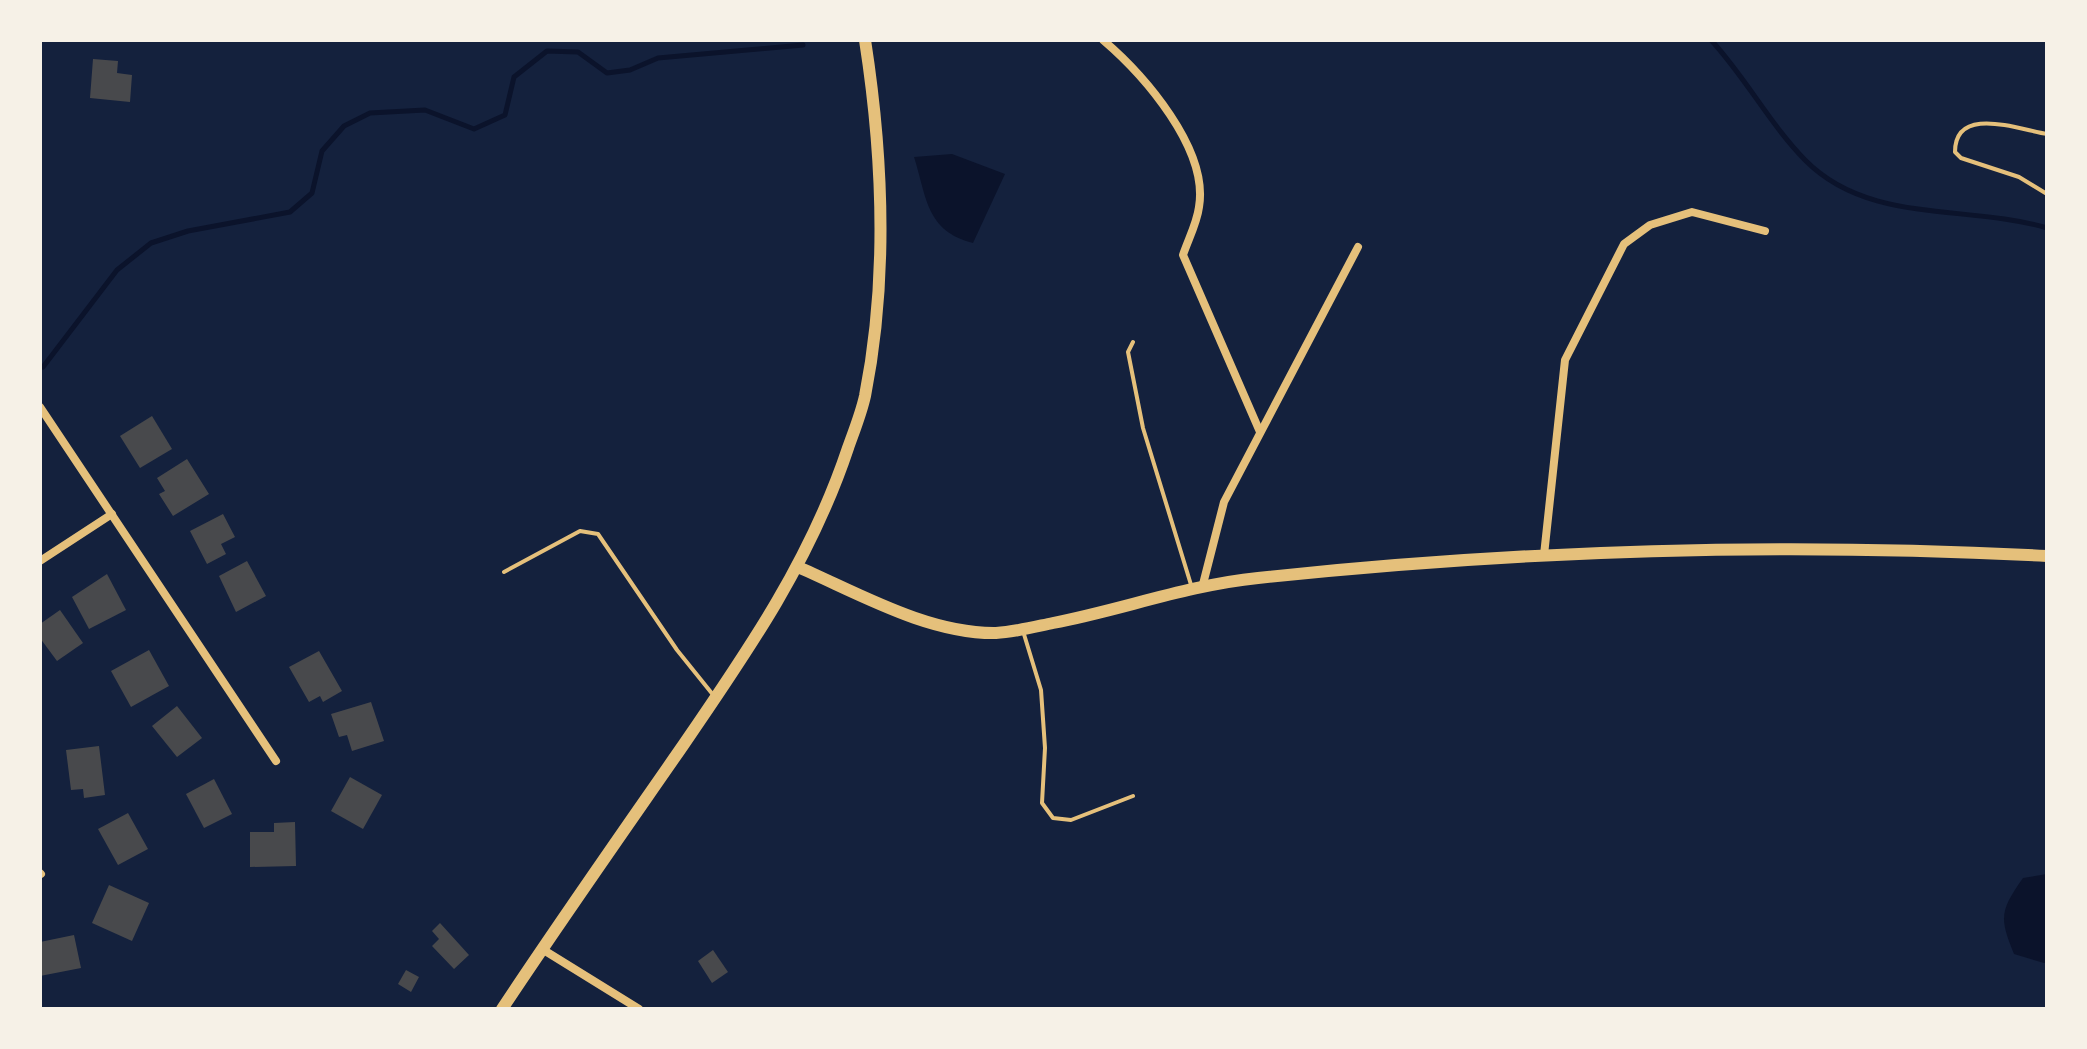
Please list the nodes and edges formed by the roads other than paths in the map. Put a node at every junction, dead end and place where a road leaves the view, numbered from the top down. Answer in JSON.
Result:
{"nodes":[{"id":1,"x":865,"y":40,"type":"edge"},
{"id":2,"x":1103,"y":40,"type":"edge"},
{"id":3,"x":2047,"y":134,"type":"edge"},
{"id":4,"x":2047,"y":194,"type":"edge"},
{"id":5,"x":1765,"y":231,"type":"dead end"},
{"id":6,"x":1358,"y":247,"type":"dead end"},
{"id":7,"x":1133,"y":342,"type":"dead end"},
{"id":8,"x":40,"y":407,"type":"edge"},
{"id":9,"x":1260,"y":432,"type":"junction"},
{"id":10,"x":112,"y":514,"type":"junction"},
{"id":11,"x":1544,"y":555,"type":"junction"},
{"id":12,"x":2047,"y":556,"type":"edge"},
{"id":13,"x":40,"y":561,"type":"edge"},
{"id":14,"x":798,"y":567,"type":"junction"},
{"id":15,"x":504,"y":572,"type":"dead end"},
{"id":16,"x":1197,"y":589,"type":"junction"},
{"id":17,"x":1023,"y":629,"type":"junction"},
{"id":18,"x":716,"y":698,"type":"junction"},
{"id":19,"x":276,"y":761,"type":"dead end"},
{"id":20,"x":1133,"y":796,"type":"dead end"},
{"id":21,"x":542,"y":949,"type":"junction"},
{"id":22,"x":502,"y":1009,"type":"edge"},
{"id":23,"x":639,"y":1009,"type":"edge"}],
"edges":[{"from":1,"to":14,"type":"main road"},
{"from":2,"to":9,"type":"street"},
{"from":3,"to":4,"type":"lane"},
{"from":5,"to":11,"type":"street"},
{"from":6,"to":9,"type":"street"},
{"from":7,"to":16,"type":"lane"},
{"from":8,"to":10,"type":"street"},
{"from":9,"to":16,"type":"street"},
{"from":10,"to":13,"type":"street"},
{"from":10,"to":19,"type":"street"},
{"from":11,"to":12,"type":"main road"},
{"from":11,"to":16,"type":"main road"},
{"from":14,"to":17,"type":"main road"},
{"from":14,"to":18,"type":"main road"},
{"from":15,"to":18,"type":"lane"},
{"from":16,"to":17,"type":"main road"},
{"from":17,"to":20,"type":"lane"},
{"from":18,"to":21,"type":"main road"},
{"from":21,"to":22,"type":"main road"},
{"from":21,"to":23,"type":"street"}]}
